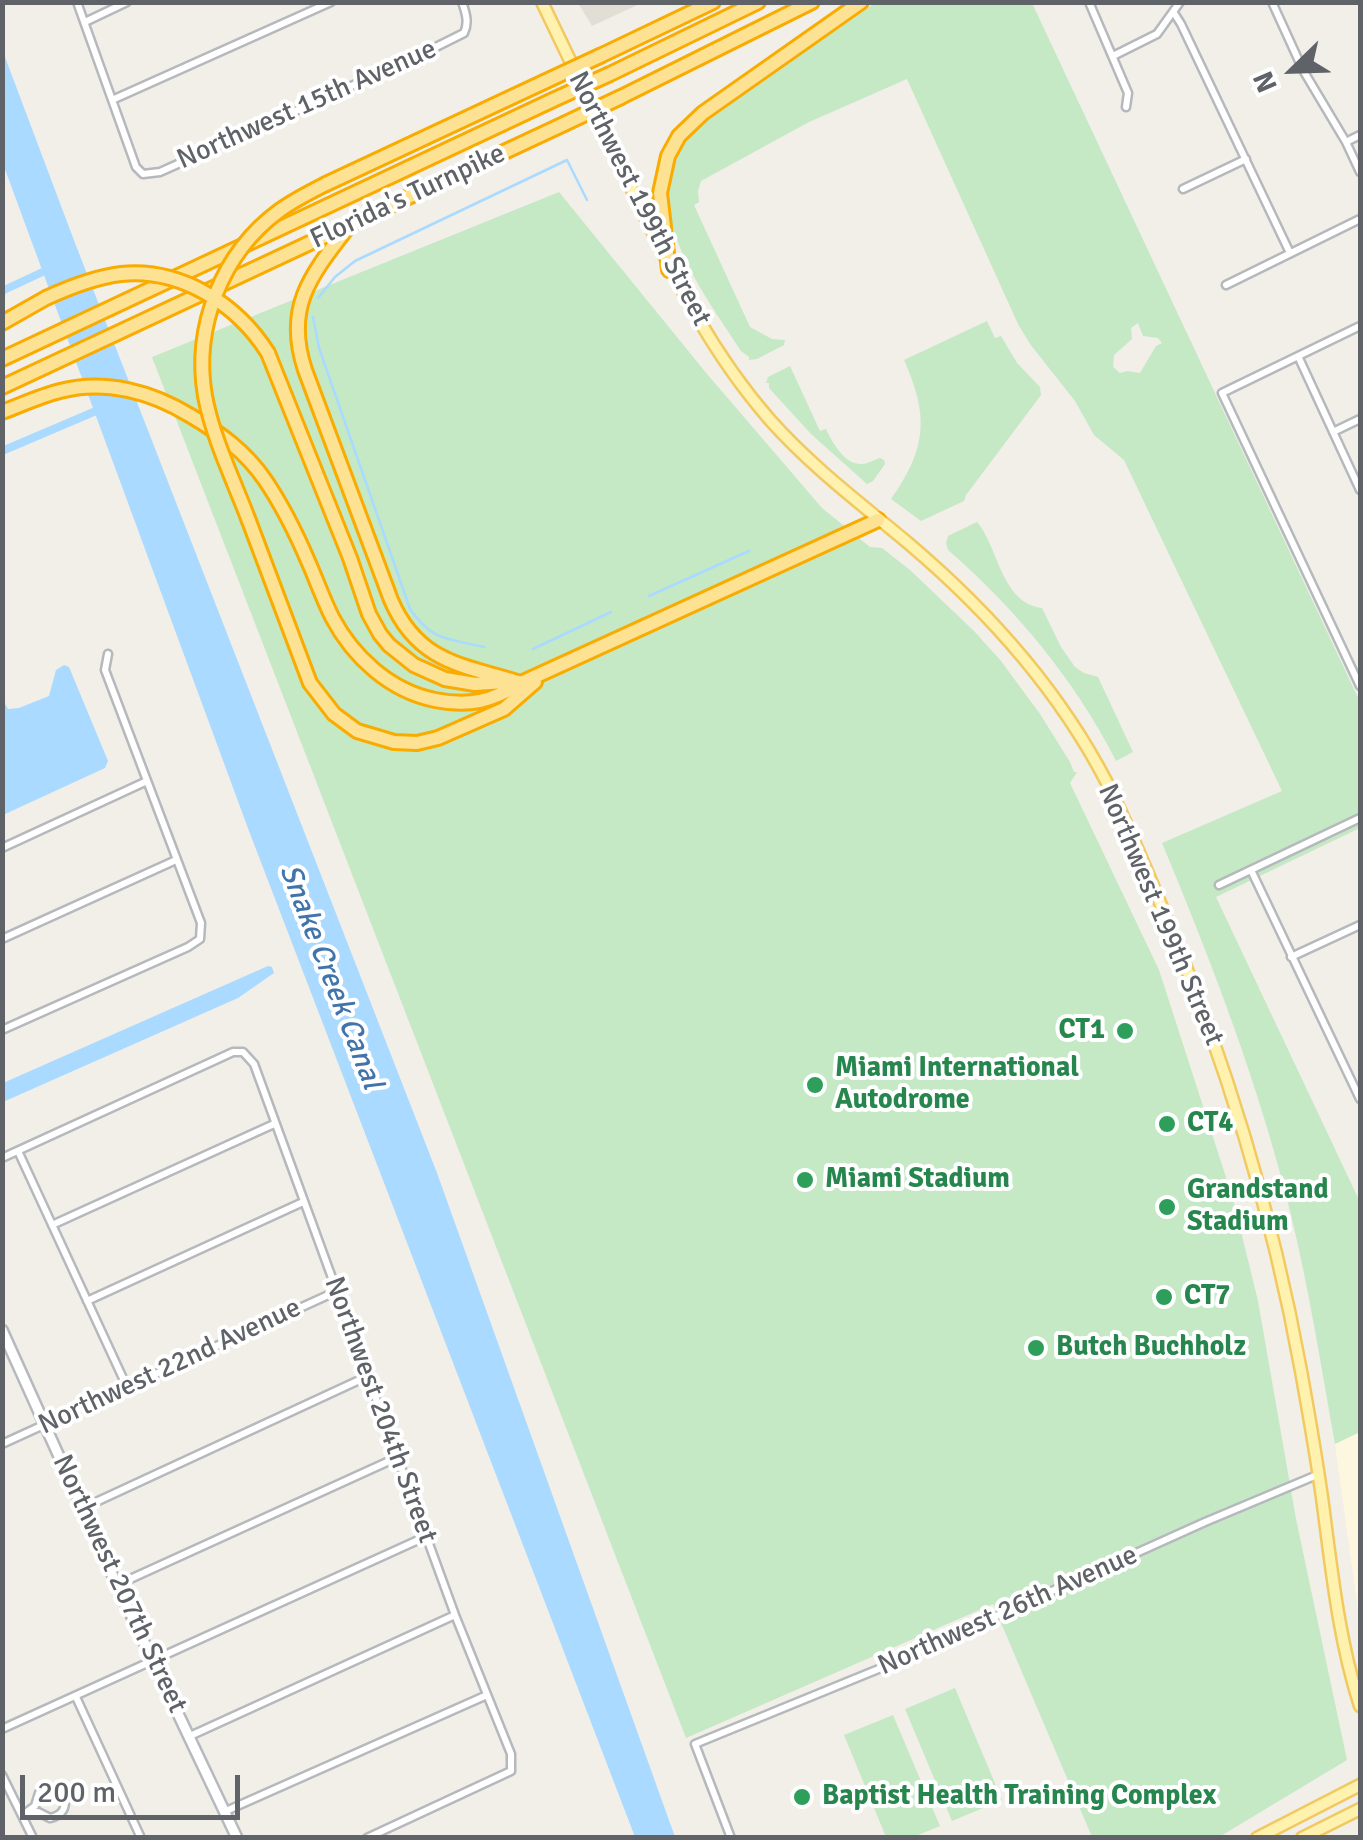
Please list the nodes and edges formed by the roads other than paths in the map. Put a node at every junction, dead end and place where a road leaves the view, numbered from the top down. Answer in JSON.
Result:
{"nodes":[{"id":1,"x":77,"y":2,"type":"edge"},
{"id":2,"x":128,"y":2,"type":"edge"},
{"id":3,"x":331,"y":2,"type":"edge"},
{"id":4,"x":462,"y":2,"type":"edge"},
{"id":5,"x":542,"y":2,"type":"edge"},
{"id":6,"x":713,"y":2,"type":"edge"},
{"id":7,"x":758,"y":2,"type":"edge"},
{"id":8,"x":812,"y":2,"type":"edge"},
{"id":9,"x":861,"y":2,"type":"edge"},
{"id":10,"x":1089,"y":2,"type":"edge"},
{"id":11,"x":1180,"y":2,"type":"edge"},
{"id":12,"x":1272,"y":2,"type":"edge"},
{"id":13,"x":1174,"y":13,"type":"junction"},
{"id":14,"x":85,"y":22,"type":"junction"},
{"id":15,"x":1114,"y":56,"type":"junction"},
{"id":16,"x":112,"y":100,"type":"junction"},
{"id":17,"x":1126,"y":107,"type":"dead end"},
{"id":18,"x":1360,"y":135,"type":"edge"},
{"id":19,"x":1346,"y":142,"type":"junction"},
{"id":20,"x":1246,"y":159,"type":"junction"},
{"id":21,"x":1360,"y":172,"type":"edge"},
{"id":22,"x":1182,"y":190,"type":"dead end"},
{"id":23,"x":1360,"y":218,"type":"edge"},
{"id":24,"x":351,"y":224,"type":"junction"},
{"id":25,"x":1290,"y":253,"type":"junction"},
{"id":26,"x":669,"y":270,"type":"junction"},
{"id":27,"x":1226,"y":285,"type":"dead end"},
{"id":28,"x":2,"y":322,"type":"edge"},
{"id":29,"x":1360,"y":326,"type":"edge"},
{"id":30,"x":1298,"y":356,"type":"junction"},
{"id":31,"x":2,"y":359,"type":"edge"},
{"id":32,"x":2,"y":387,"type":"edge"},
{"id":33,"x":2,"y":412,"type":"edge"},
{"id":34,"x":1360,"y":418,"type":"edge"},
{"id":35,"x":1333,"y":432,"type":"junction"},
{"id":36,"x":1360,"y":490,"type":"edge"},
{"id":37,"x":878,"y":520,"type":"junction"},
{"id":38,"x":108,"y":654,"type":"dead end"},
{"id":39,"x":544,"y":673,"type":"junction"},
{"id":40,"x":522,"y":683,"type":"junction"},
{"id":41,"x":1360,"y":686,"type":"edge"},
{"id":42,"x":146,"y":781,"type":"junction"},
{"id":43,"x":1360,"y":818,"type":"edge"},
{"id":44,"x":2,"y":848,"type":"edge"},
{"id":45,"x":176,"y":860,"type":"junction"},
{"id":46,"x":1251,"y":870,"type":"junction"},
{"id":47,"x":1218,"y":885,"type":"dead end"},
{"id":48,"x":1360,"y":925,"type":"edge"},
{"id":49,"x":2,"y":939,"type":"edge"},
{"id":50,"x":1291,"y":957,"type":"junction"},
{"id":51,"x":2,"y":1030,"type":"edge"},
{"id":52,"x":1360,"y":1100,"type":"edge"},
{"id":53,"x":274,"y":1124,"type":"junction"},
{"id":54,"x":18,"y":1152,"type":"junction"},
{"id":55,"x":2,"y":1158,"type":"edge"},
{"id":56,"x":303,"y":1202,"type":"junction"},
{"id":57,"x":52,"y":1225,"type":"junction"},
{"id":58,"x":337,"y":1291,"type":"junction"},
{"id":59,"x":87,"y":1302,"type":"junction"},
{"id":60,"x":2,"y":1330,"type":"edge"},
{"id":61,"x":368,"y":1376,"type":"junction"},
{"id":62,"x":127,"y":1387,"type":"junction"},
{"id":63,"x":46,"y":1425,"type":"junction"},
{"id":64,"x":2,"y":1444,"type":"edge"},
{"id":65,"x":398,"y":1457,"type":"junction"},
{"id":66,"x":1319,"y":1475,"type":"junction"},
{"id":67,"x":83,"y":1508,"type":"junction"},
{"id":68,"x":427,"y":1536,"type":"junction"},
{"id":69,"x":117,"y":1585,"type":"junction"},
{"id":70,"x":455,"y":1615,"type":"junction"},
{"id":71,"x":153,"y":1660,"type":"junction"},
{"id":72,"x":486,"y":1695,"type":"junction"},
{"id":73,"x":76,"y":1697,"type":"junction"},
{"id":74,"x":1360,"y":1706,"type":"edge"},
{"id":75,"x":2,"y":1729,"type":"edge"},
{"id":76,"x":190,"y":1736,"type":"junction"},
{"id":77,"x":2,"y":1775,"type":"edge"},
{"id":78,"x":1360,"y":1785,"type":"edge"},
{"id":79,"x":1360,"y":1809,"type":"edge"},
{"id":80,"x":226,"y":1811,"type":"junction"},
{"id":81,"x":22,"y":1814,"type":"junction"},
{"id":82,"x":33,"y":1838,"type":"edge"},
{"id":83,"x":140,"y":1838,"type":"edge"},
{"id":84,"x":237,"y":1838,"type":"edge"},
{"id":85,"x":367,"y":1838,"type":"edge"},
{"id":86,"x":731,"y":1838,"type":"edge"},
{"id":87,"x":1256,"y":1838,"type":"edge"},
{"id":88,"x":1302,"y":1838,"type":"edge"}],
"edges":[{"from":1,"to":14,"type":"street"},
{"from":2,"to":14,"type":"street"},
{"from":3,"to":16,"type":"street"},
{"from":4,"to":16,"type":"street","name":"Northwest 15th Avenue"},
{"from":5,"to":26,"type":"main road","name":"Northwest 199th Street"},
{"from":6,"to":39,"type":"highway","bridge":true},
{"from":7,"to":31,"type":"highway","name":"Florida's Turnpike","bridge":true},
{"from":8,"to":24,"type":"highway","name":"Florida's Turnpike","bridge":true},
{"from":9,"to":26,"type":"highway"},
{"from":10,"to":15,"type":"street"},
{"from":11,"to":13,"type":"street"},
{"from":12,"to":19,"type":"street"},
{"from":13,"to":15,"type":"street"},
{"from":13,"to":20,"type":"street"},
{"from":14,"to":16,"type":"street"},
{"from":15,"to":17,"type":"street"},
{"from":18,"to":19,"type":"street"},
{"from":19,"to":21,"type":"street"},
{"from":20,"to":22,"type":"street"},
{"from":20,"to":25,"type":"street"},
{"from":23,"to":25,"type":"street"},
{"from":24,"to":32,"type":"highway","name":"Florida's Turnpike"},
{"from":24,"to":40,"type":"highway"},
{"from":25,"to":27,"type":"street"},
{"from":26,"to":37,"type":"main road","name":"Northwest 199th Street"},
{"from":28,"to":40,"type":"highway","bridge":true},
{"from":29,"to":30,"type":"street"},
{"from":30,"to":35,"type":"street"},
{"from":30,"to":41,"type":"street"},
{"from":33,"to":40,"type":"highway"},
{"from":34,"to":35,"type":"street"},
{"from":35,"to":36,"type":"street"},
{"from":37,"to":39,"type":"highway"},
{"from":37,"to":66,"type":"main road","name":"Northwest 199th Street"},
{"from":38,"to":42,"type":"street"},
{"from":39,"to":40,"type":"highway"},
{"from":42,"to":44,"type":"street"},
{"from":42,"to":45,"type":"street"},
{"from":43,"to":46,"type":"street"},
{"from":45,"to":49,"type":"street"},
{"from":45,"to":51,"type":"street"},
{"from":46,"to":47,"type":"street"},
{"from":46,"to":50,"type":"street"},
{"from":48,"to":50,"type":"street"},
{"from":50,"to":52,"type":"street"},
{"from":53,"to":54,"type":"street","name":"Northwest 204th Street"},
{"from":53,"to":56,"type":"street","name":"Northwest 204th Street"},
{"from":53,"to":57,"type":"street"},
{"from":54,"to":55,"type":"street"},
{"from":54,"to":57,"type":"street"},
{"from":56,"to":58,"type":"street","name":"Northwest 204th Street"},
{"from":56,"to":59,"type":"street"},
{"from":57,"to":59,"type":"street"},
{"from":58,"to":61,"type":"street","name":"Northwest 204th Street"},
{"from":58,"to":62,"type":"street","name":"Northwest 22nd Avenue"},
{"from":59,"to":62,"type":"street"},
{"from":60,"to":63,"type":"street","name":"Northwest 207th Street"},
{"from":61,"to":65,"type":"street","name":"Northwest 204th Street"},
{"from":61,"to":67,"type":"street"},
{"from":62,"to":63,"type":"street","name":"Northwest 22nd Avenue"},
{"from":63,"to":64,"type":"street","name":"Northwest 22nd Avenue"},
{"from":63,"to":67,"type":"street","name":"Northwest 207th Street"},
{"from":65,"to":68,"type":"street","name":"Northwest 204th Street"},
{"from":65,"to":69,"type":"street"},
{"from":66,"to":74,"type":"main road","name":"Northwest 199th Street"},
{"from":66,"to":86,"type":"street","name":"Northwest 26th Avenue"},
{"from":67,"to":69,"type":"street","name":"Northwest 207th Street"},
{"from":68,"to":70,"type":"street","name":"Northwest 204th Street"},
{"from":68,"to":71,"type":"street"},
{"from":69,"to":71,"type":"street","name":"Northwest 207th Street"},
{"from":70,"to":72,"type":"street","name":"Northwest 204th Street"},
{"from":70,"to":76,"type":"street"},
{"from":71,"to":73,"type":"street"},
{"from":71,"to":76,"type":"street","name":"Northwest 207th Street"},
{"from":72,"to":80,"type":"street"},
{"from":72,"to":85,"type":"street","name":"Northwest 204th Street"},
{"from":73,"to":75,"type":"street"},
{"from":73,"to":83,"type":"street"},
{"from":76,"to":80,"type":"street","name":"Northwest 207th Street"},
{"from":77,"to":81,"type":"street"},
{"from":78,"to":87,"type":"main road"},
{"from":79,"to":88,"type":"main road"},
{"from":80,"to":84,"type":"street","name":"Northwest 207th Street"},
{"from":81,"to":81,"type":"street"},
{"from":81,"to":82,"type":"street"}]}
